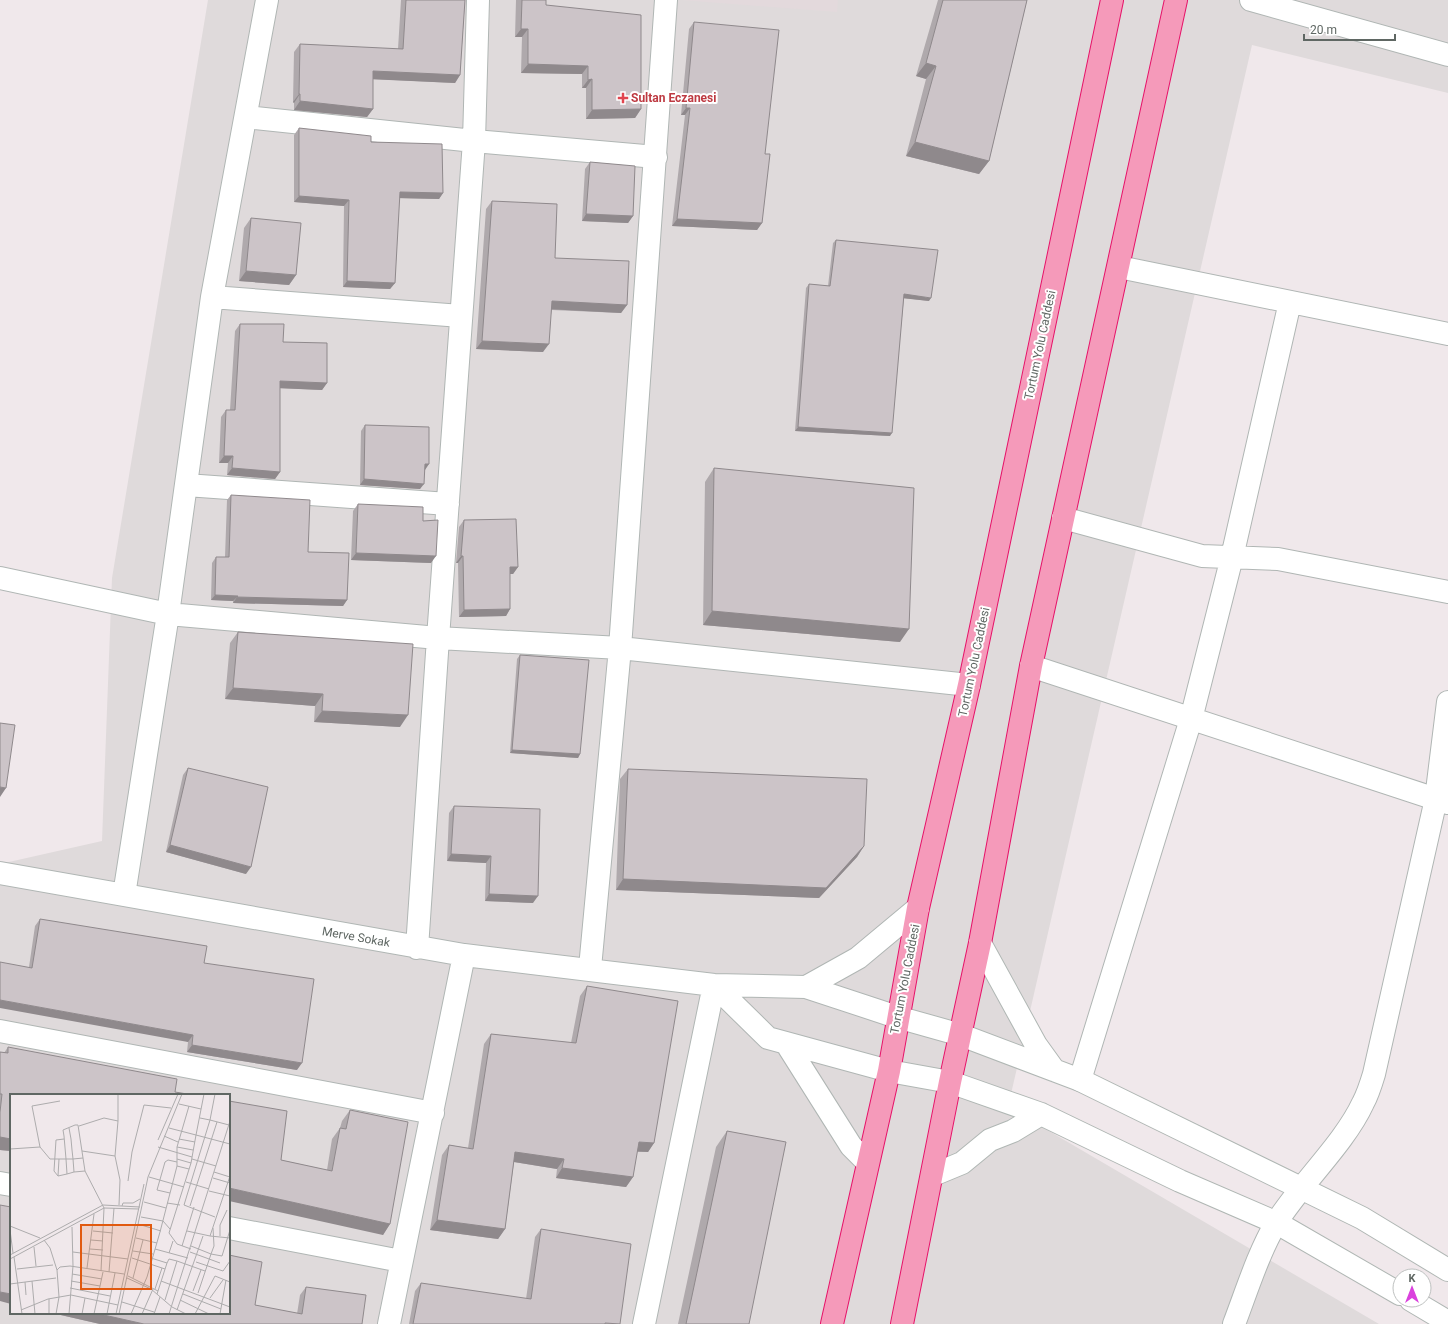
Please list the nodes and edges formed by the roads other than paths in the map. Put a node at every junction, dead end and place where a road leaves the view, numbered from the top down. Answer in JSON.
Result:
{"nodes":[{"id":1,"x":267,"y":0,"type":"edge"},
{"id":2,"x":478,"y":0,"type":"edge"},
{"id":3,"x":666,"y":0,"type":"edge"},
{"id":4,"x":1112,"y":0,"type":"edge"},
{"id":5,"x":1176,"y":0,"type":"edge"},
{"id":6,"x":1251,"y":0,"type":"edge"},
{"id":7,"x":1448,"y":55,"type":"edge"},
{"id":8,"x":246,"y":117,"type":"junction"},
{"id":9,"x":474,"y":141,"type":"junction"},
{"id":10,"x":656,"y":157,"type":"junction"},
{"id":11,"x":1119,"y":267,"type":"junction"},
{"id":12,"x":212,"y":297,"type":"junction"},
{"id":13,"x":1290,"y":302,"type":"junction"},
{"id":14,"x":461,"y":316,"type":"junction"},
{"id":15,"x":1448,"y":334,"type":"edge"},
{"id":16,"x":186,"y":485,"type":"junction"},
{"id":17,"x":448,"y":504,"type":"junction"},
{"id":18,"x":1063,"y":518,"type":"junction"},
{"id":19,"x":1232,"y":557,"type":"junction"},
{"id":20,"x":0,"y":578,"type":"edge"},
{"id":21,"x":1448,"y":592,"type":"edge"},
{"id":22,"x":168,"y":614,"type":"junction"},
{"id":23,"x":438,"y":638,"type":"junction"},
{"id":24,"x":620,"y":648,"type":"junction"},
{"id":25,"x":1031,"y":666,"type":"junction"},
{"id":26,"x":969,"y":685,"type":"junction"},
{"id":27,"x":1448,"y":702,"type":"edge"},
{"id":28,"x":1191,"y":719,"type":"junction"},
{"id":29,"x":1442,"y":801,"type":"edge"},
{"id":30,"x":0,"y":873,"type":"edge"},
{"id":31,"x":124,"y":895,"type":"junction"},
{"id":32,"x":918,"y":908,"type":"junction"},
{"id":33,"x":980,"y":943,"type":"junction"},
{"id":34,"x":417,"y":948,"type":"junction"},
{"id":35,"x":464,"y":955,"type":"junction"},
{"id":36,"x":590,"y":968,"type":"junction"},
{"id":37,"x":714,"y":985,"type":"junction"},
{"id":38,"x":806,"y":987,"type":"junction"},
{"id":39,"x":897,"y":1017,"type":"junction"},
{"id":40,"x":0,"y":1031,"type":"edge"},
{"id":41,"x":961,"y":1035,"type":"junction"},
{"id":42,"x":786,"y":1043,"type":"junction"},
{"id":43,"x":1054,"y":1070,"type":"junction"},
{"id":44,"x":888,"y":1071,"type":"junction"},
{"id":45,"x":1080,"y":1080,"type":"junction"},
{"id":46,"x":950,"y":1082,"type":"junction"},
{"id":47,"x":433,"y":1113,"type":"junction"},
{"id":48,"x":1041,"y":1114,"type":"junction"},
{"id":49,"x":867,"y":1162,"type":"junction"},
{"id":50,"x":933,"y":1175,"type":"junction"},
{"id":51,"x":0,"y":1183,"type":"edge"},
{"id":52,"x":10,"y":1185,"type":"edge"},
{"id":53,"x":1301,"y":1188,"type":"junction"},
{"id":54,"x":1277,"y":1223,"type":"junction"},
{"id":55,"x":230,"y":1228,"type":"edge"},
{"id":56,"x":401,"y":1261,"type":"junction"},
{"id":57,"x":1448,"y":1270,"type":"edge"},
{"id":58,"x":1392,"y":1289,"type":"edge"},
{"id":59,"x":1424,"y":1308,"type":"edge"},
{"id":60,"x":1448,"y":1322,"type":"edge"},
{"id":61,"x":389,"y":1324,"type":"edge"},
{"id":62,"x":644,"y":1324,"type":"edge"},
{"id":63,"x":832,"y":1324,"type":"edge"},
{"id":64,"x":902,"y":1324,"type":"edge"},
{"id":65,"x":1234,"y":1324,"type":"edge"}],
"edges":[{"from":1,"to":8,"type":"street"},
{"from":2,"to":9,"type":"street"},
{"from":3,"to":10,"type":"street"},
{"from":4,"to":26,"type":"highway","name":"Tortum Yolu Caddesi"},
{"from":5,"to":11,"type":"highway"},
{"from":6,"to":7,"type":"street"},
{"from":8,"to":9,"type":"street"},
{"from":8,"to":12,"type":"street"},
{"from":9,"to":10,"type":"street"},
{"from":9,"to":14,"type":"street"},
{"from":10,"to":24,"type":"street"},
{"from":11,"to":13,"type":"street"},
{"from":11,"to":18,"type":"highway"},
{"from":12,"to":14,"type":"street"},
{"from":12,"to":16,"type":"street"},
{"from":13,"to":15,"type":"street"},
{"from":13,"to":19,"type":"street"},
{"from":14,"to":17,"type":"street"},
{"from":16,"to":17,"type":"street"},
{"from":16,"to":22,"type":"street"},
{"from":17,"to":23,"type":"street"},
{"from":18,"to":19,"type":"street"},
{"from":18,"to":25,"type":"highway"},
{"from":19,"to":21,"type":"street"},
{"from":19,"to":28,"type":"street"},
{"from":20,"to":22,"type":"street"},
{"from":22,"to":23,"type":"street"},
{"from":22,"to":31,"type":"street"},
{"from":23,"to":24,"type":"street"},
{"from":23,"to":34,"type":"street"},
{"from":24,"to":26,"type":"street"},
{"from":24,"to":36,"type":"street"},
{"from":25,"to":28,"type":"street"},
{"from":25,"to":33,"type":"highway"},
{"from":26,"to":32,"type":"highway","name":"Tortum Yolu Caddesi"},
{"from":27,"to":29,"type":"street"},
{"from":28,"to":29,"type":"street"},
{"from":28,"to":45,"type":"street"},
{"from":29,"to":53,"type":"street"},
{"from":30,"to":31,"type":"street","name":"Merve Sokak"},
{"from":31,"to":34,"type":"street","name":"Merve Sokak"},
{"from":32,"to":38,"type":"street"},
{"from":32,"to":39,"type":"highway","name":"Tortum Yolu Caddesi"},
{"from":33,"to":41,"type":"highway"},
{"from":33,"to":43,"type":"street"},
{"from":34,"to":35,"type":"street","name":"Merve Sokak"},
{"from":35,"to":36,"type":"street","name":"Merve Sokak"},
{"from":35,"to":47,"type":"street"},
{"from":36,"to":37,"type":"street","name":"Merve Sokak"},
{"from":37,"to":38,"type":"street","name":"Merve Sokak"},
{"from":37,"to":42,"type":"street"},
{"from":37,"to":62,"type":"street"},
{"from":38,"to":39,"type":"street"},
{"from":39,"to":41,"type":"street"},
{"from":39,"to":44,"type":"highway","name":"Tortum Yolu Caddesi"},
{"from":40,"to":47,"type":"street"},
{"from":41,"to":43,"type":"street"},
{"from":41,"to":46,"type":"highway"},
{"from":42,"to":44,"type":"street"},
{"from":42,"to":49,"type":"street"},
{"from":43,"to":45,"type":"street"},
{"from":44,"to":46,"type":"street"},
{"from":44,"to":49,"type":"highway","name":"Tortum Yolu Caddesi"},
{"from":45,"to":53,"type":"street"},
{"from":46,"to":48,"type":"street"},
{"from":46,"to":50,"type":"highway"},
{"from":47,"to":56,"type":"street"},
{"from":48,"to":50,"type":"street"},
{"from":48,"to":54,"type":"street"},
{"from":49,"to":63,"type":"highway","name":"Tortum Yolu Caddesi"},
{"from":50,"to":64,"type":"highway"},
{"from":51,"to":52,"type":"street"},
{"from":53,"to":54,"type":"street"},
{"from":53,"to":57,"type":"street"},
{"from":54,"to":58,"type":"street"},
{"from":54,"to":65,"type":"street"},
{"from":55,"to":56,"type":"street"},
{"from":56,"to":61,"type":"street"},
{"from":59,"to":60,"type":"street"}]}
